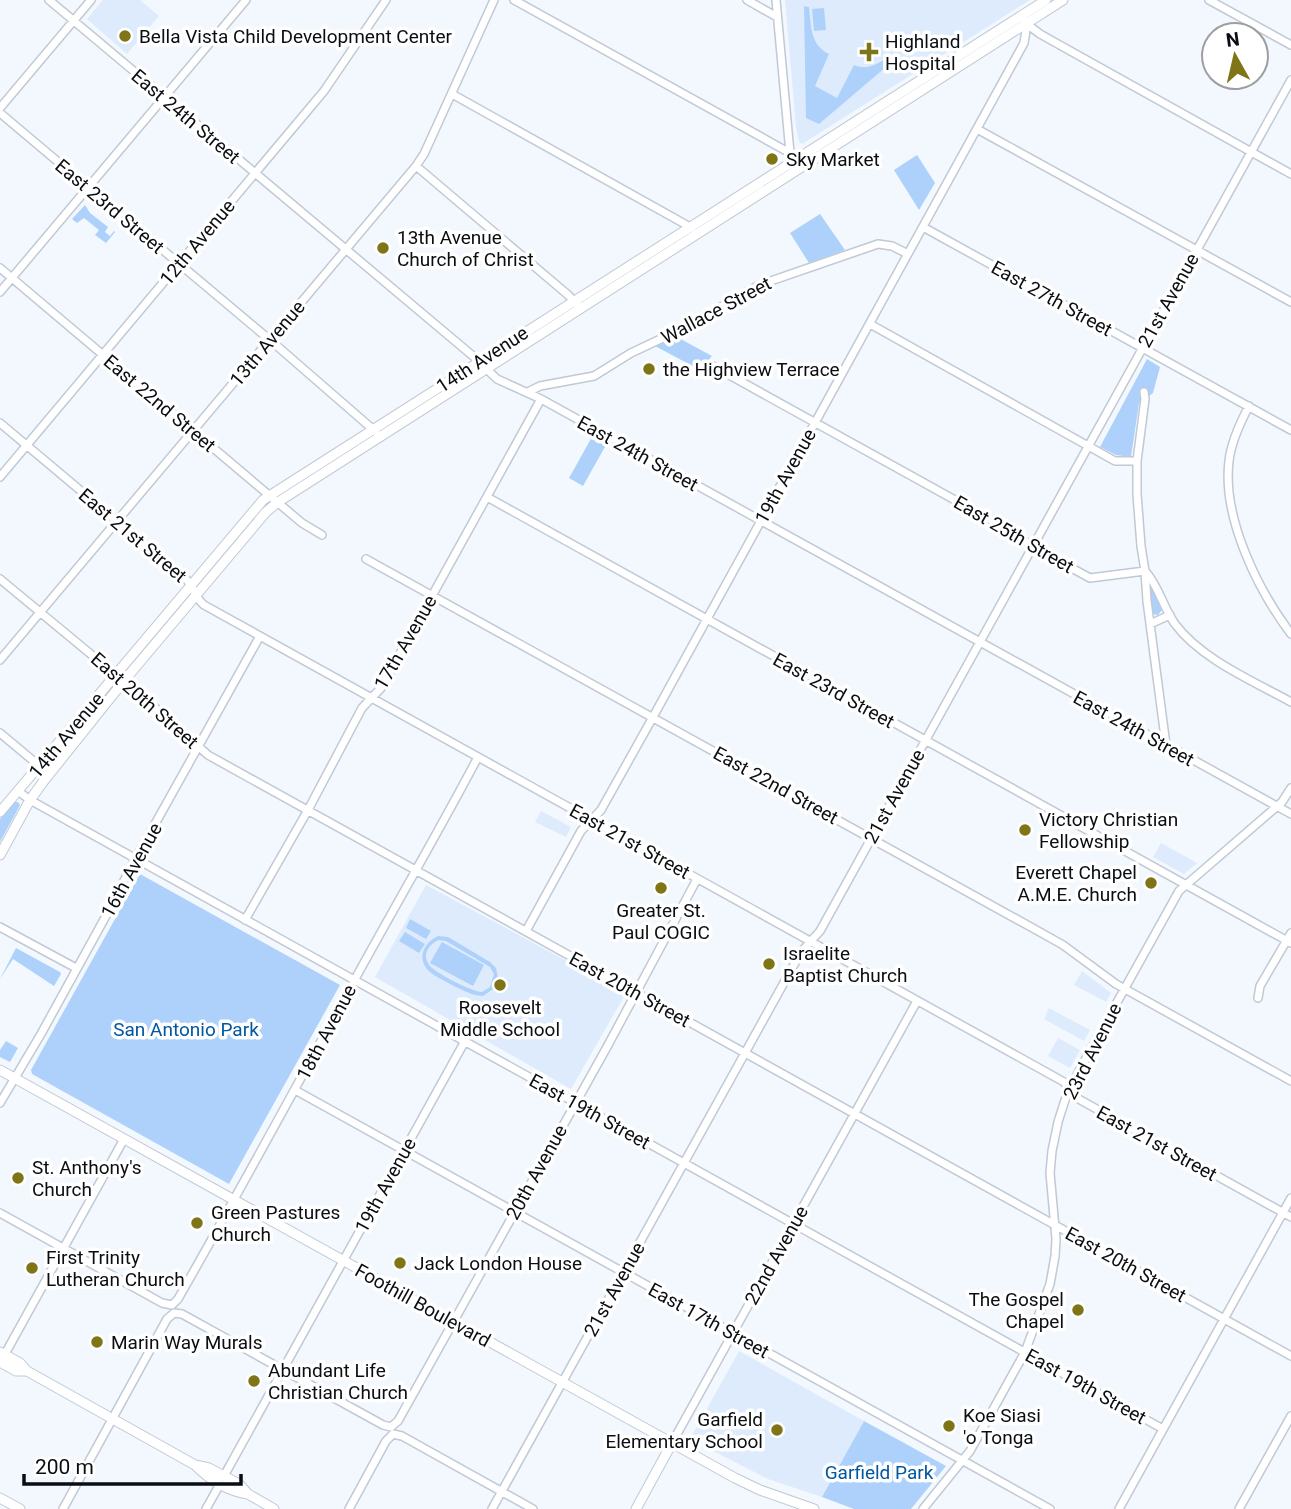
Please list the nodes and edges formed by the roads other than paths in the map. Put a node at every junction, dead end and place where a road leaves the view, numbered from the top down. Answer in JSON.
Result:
{"nodes":[{"id":1,"x":49,"y":0,"type":"edge"},
{"id":2,"x":91,"y":0,"type":"edge"},
{"id":3,"x":246,"y":0,"type":"edge"},
{"id":4,"x":386,"y":0,"type":"edge"},
{"id":5,"x":494,"y":0,"type":"edge"},
{"id":6,"x":514,"y":0,"type":"edge"},
{"id":7,"x":747,"y":0,"type":"edge"},
{"id":8,"x":776,"y":0,"type":"edge"},
{"id":9,"x":1046,"y":0,"type":"edge"},
{"id":10,"x":1063,"y":0,"type":"edge"},
{"id":11,"x":1209,"y":0,"type":"edge"},
{"id":12,"x":777,"y":17,"type":"junction"},
{"id":13,"x":1024,"y":20,"type":"junction"},
{"id":14,"x":74,"y":21,"type":"junction"},
{"id":15,"x":1291,"y":45,"type":"edge"},
{"id":16,"x":1291,"y":80,"type":"edge"},
{"id":17,"x":452,"y":94,"type":"junction"},
{"id":18,"x":165,"y":97,"type":"junction"},
{"id":19,"x":0,"y":111,"type":"edge"},
{"id":20,"x":977,"y":129,"type":"junction"},
{"id":21,"x":1251,"y":152,"type":"junction"},
{"id":22,"x":795,"y":161,"type":"junction"},
{"id":23,"x":416,"y":166,"type":"junction"},
{"id":24,"x":255,"y":173,"type":"junction"},
{"id":25,"x":1291,"y":174,"type":"edge"},
{"id":26,"x":88,"y":188,"type":"junction"},
{"id":27,"x":923,"y":227,"type":"junction"},
{"id":28,"x":694,"y":230,"type":"junction"},
{"id":29,"x":346,"y":249,"type":"junction"},
{"id":30,"x":1196,"y":250,"type":"junction"},
{"id":31,"x":908,"y":254,"type":"junction"},
{"id":32,"x":178,"y":264,"type":"junction"},
{"id":33,"x":0,"y":268,"type":"edge"},
{"id":34,"x":11,"y":278,"type":"junction"},
{"id":35,"x":0,"y":292,"type":"edge"},
{"id":36,"x":1291,"y":302,"type":"edge"},
{"id":37,"x":578,"y":304,"type":"junction"},
{"id":38,"x":870,"y":324,"type":"junction"},
{"id":39,"x":270,"y":340,"type":"junction"},
{"id":40,"x":1142,"y":348,"type":"junction"},
{"id":41,"x":103,"y":355,"type":"junction"},
{"id":42,"x":482,"y":365,"type":"junction"},
{"id":43,"x":713,"y":366,"type":"dead end"},
{"id":44,"x":528,"y":392,"type":"junction"},
{"id":45,"x":1144,"y":392,"type":"dead end"},
{"id":46,"x":541,"y":399,"type":"junction"},
{"id":47,"x":1249,"y":406,"type":"junction"},
{"id":48,"x":816,"y":422,"type":"junction"},
{"id":49,"x":0,"y":423,"type":"edge"},
{"id":50,"x":1291,"y":430,"type":"edge"},
{"id":51,"x":194,"y":431,"type":"junction"},
{"id":52,"x":376,"y":433,"type":"junction"},
{"id":53,"x":27,"y":445,"type":"junction"},
{"id":54,"x":1087,"y":446,"type":"junction"},
{"id":55,"x":1138,"y":461,"type":"junction"},
{"id":56,"x":0,"y":477,"type":"edge"},
{"id":57,"x":270,"y":495,"type":"junction"},
{"id":58,"x":487,"y":497,"type":"junction"},
{"id":59,"x":278,"y":502,"type":"junction"},
{"id":60,"x":760,"y":521,"type":"junction"},
{"id":61,"x":117,"y":522,"type":"junction"},
{"id":62,"x":322,"y":535,"type":"dead end"},
{"id":63,"x":1033,"y":545,"type":"junction"},
{"id":64,"x":366,"y":559,"type":"dead end"},
{"id":65,"x":1145,"y":571,"type":"junction"},
{"id":66,"x":0,"y":579,"type":"edge"},
{"id":67,"x":191,"y":585,"type":"junction"},
{"id":68,"x":432,"y":595,"type":"junction"},
{"id":69,"x":196,"y":596,"type":"junction"},
{"id":70,"x":41,"y":611,"type":"junction"},
{"id":71,"x":1170,"y":615,"type":"junction"},
{"id":72,"x":706,"y":619,"type":"junction"},
{"id":73,"x":1150,"y":624,"type":"junction"},
{"id":74,"x":1291,"y":634,"type":"edge"},
{"id":75,"x":260,"y":636,"type":"junction"},
{"id":76,"x":979,"y":642,"type":"junction"},
{"id":77,"x":0,"y":660,"type":"edge"},
{"id":78,"x":115,"y":675,"type":"junction"},
{"id":79,"x":124,"y":682,"type":"junction"},
{"id":80,"x":372,"y":698,"type":"junction"},
{"id":81,"x":1291,"y":702,"type":"edge"},
{"id":82,"x":653,"y":717,"type":"junction"},
{"id":83,"x":0,"y":733,"type":"edge"},
{"id":84,"x":925,"y":740,"type":"junction"},
{"id":85,"x":1166,"y":745,"type":"junction"},
{"id":86,"x":199,"y":746,"type":"junction"},
{"id":87,"x":478,"y":757,"type":"junction"},
{"id":88,"x":40,"y":766,"type":"junction"},
{"id":89,"x":49,"y":774,"type":"junction"},
{"id":90,"x":1291,"y":788,"type":"edge"},
{"id":91,"x":18,"y":792,"type":"junction"},
{"id":92,"x":30,"y":800,"type":"junction"},
{"id":93,"x":1276,"y":806,"type":"junction"},
{"id":94,"x":308,"y":810,"type":"junction"},
{"id":95,"x":0,"y":813,"type":"edge"},
{"id":96,"x":1291,"y":814,"type":"edge"},
{"id":97,"x":592,"y":820,"type":"junction"},
{"id":98,"x":871,"y":838,"type":"junction"},
{"id":99,"x":0,"y":855,"type":"edge"},
{"id":100,"x":136,"y":859,"type":"junction"},
{"id":101,"x":416,"y":871,"type":"junction"},
{"id":102,"x":697,"y":879,"type":"junction"},
{"id":103,"x":1186,"y":885,"type":"junction"},
{"id":104,"x":245,"y":919,"type":"junction"},
{"id":105,"x":0,"y":927,"type":"edge"},
{"id":106,"x":526,"y":931,"type":"junction"},
{"id":107,"x":1291,"y":933,"type":"edge"},
{"id":108,"x":810,"y":942,"type":"junction"},
{"id":109,"x":1289,"y":942,"type":"edge"},
{"id":110,"x":76,"y":968,"type":"junction"},
{"id":111,"x":354,"y":980,"type":"junction"},
{"id":112,"x":1125,"y":989,"type":"junction"},
{"id":113,"x":636,"y":993,"type":"junction"},
{"id":114,"x":1258,"y":998,"type":"dead end"},
{"id":115,"x":917,"y":1001,"type":"junction"},
{"id":116,"x":465,"y":1041,"type":"junction"},
{"id":117,"x":745,"y":1054,"type":"junction"},
{"id":118,"x":0,"y":1070,"type":"edge"},
{"id":119,"x":14,"y":1078,"type":"junction"},
{"id":120,"x":1291,"y":1081,"type":"edge"},
{"id":121,"x":295,"y":1090,"type":"junction"},
{"id":122,"x":1069,"y":1090,"type":"junction"},
{"id":123,"x":575,"y":1102,"type":"junction"},
{"id":124,"x":0,"y":1104,"type":"edge"},
{"id":125,"x":854,"y":1115,"type":"junction"},
{"id":126,"x":124,"y":1139,"type":"junction"},
{"id":127,"x":404,"y":1150,"type":"junction"},
{"id":128,"x":684,"y":1163,"type":"junction"},
{"id":129,"x":1291,"y":1198,"type":"edge"},
{"id":130,"x":233,"y":1199,"type":"junction"},
{"id":131,"x":514,"y":1212,"type":"junction"},
{"id":132,"x":0,"y":1213,"type":"edge"},
{"id":133,"x":1283,"y":1213,"type":"junction"},
{"id":134,"x":1291,"y":1217,"type":"edge"},
{"id":135,"x":793,"y":1224,"type":"junction"},
{"id":136,"x":1055,"y":1225,"type":"junction"},
{"id":137,"x":64,"y":1248,"type":"junction"},
{"id":138,"x":343,"y":1260,"type":"junction"},
{"id":139,"x":623,"y":1272,"type":"junction"},
{"id":140,"x":173,"y":1309,"type":"junction"},
{"id":141,"x":1224,"y":1319,"type":"junction"},
{"id":142,"x":453,"y":1321,"type":"junction"},
{"id":143,"x":732,"y":1333,"type":"junction"},
{"id":144,"x":1025,"y":1352,"type":"junction"},
{"id":145,"x":1291,"y":1356,"type":"edge"},
{"id":146,"x":1,"y":1359,"type":"edge"},
{"id":147,"x":283,"y":1370,"type":"junction"},
{"id":148,"x":562,"y":1382,"type":"junction"},
{"id":149,"x":1291,"y":1416,"type":"edge"},
{"id":150,"x":112,"y":1419,"type":"junction"},
{"id":151,"x":1163,"y":1429,"type":"junction"},
{"id":152,"x":392,"y":1431,"type":"junction"},
{"id":153,"x":672,"y":1443,"type":"junction"},
{"id":154,"x":963,"y":1460,"type":"junction"},
{"id":155,"x":222,"y":1480,"type":"junction"},
{"id":156,"x":502,"y":1492,"type":"junction"},
{"id":157,"x":0,"y":1498,"type":"edge"},
{"id":158,"x":20,"y":1509,"type":"edge"},
{"id":159,"x":63,"y":1509,"type":"edge"},
{"id":160,"x":206,"y":1509,"type":"edge"},
{"id":161,"x":274,"y":1509,"type":"edge"},
{"id":162,"x":349,"y":1509,"type":"edge"},
{"id":163,"x":492,"y":1509,"type":"edge"},
{"id":164,"x":533,"y":1509,"type":"edge"},
{"id":165,"x":636,"y":1509,"type":"edge"},
{"id":166,"x":814,"y":1509,"type":"edge"},
{"id":167,"x":923,"y":1509,"type":"edge"},
{"id":168,"x":1050,"y":1509,"type":"edge"},
{"id":169,"x":1119,"y":1509,"type":"edge"},
{"id":170,"x":1239,"y":1509,"type":"edge"}],
"edges":[{"from":1,"to":14,"type":"street","name":"East 24th Street"},
{"from":2,"to":14,"type":"street"},
{"from":3,"to":18,"type":"street"},
{"from":4,"to":24,"type":"street","name":"12th Avenue"},
{"from":5,"to":17,"type":"street","name":"13th Avenue"},
{"from":6,"to":22,"type":"street"},
{"from":7,"to":12,"type":"street"},
{"from":8,"to":12,"type":"street"},
{"from":9,"to":13,"type":"main road","name":"14th Avenue"},
{"from":10,"to":13,"type":"main road","name":"14th Avenue"},
{"from":11,"to":15,"type":"street"},
{"from":12,"to":22,"type":"street"},
{"from":13,"to":20,"type":"street","name":"19th Avenue"},
{"from":13,"to":21,"type":"street"},
{"from":13,"to":22,"type":"main road","name":"14th Avenue"},
{"from":14,"to":18,"type":"street","name":"East 24th Street"},
{"from":14,"to":19,"type":"street"},
{"from":16,"to":21,"type":"street","name":"21st Avenue"},
{"from":17,"to":23,"type":"street","name":"13th Avenue"},
{"from":17,"to":28,"type":"street"},
{"from":18,"to":24,"type":"street","name":"East 24th Street"},
{"from":18,"to":26,"type":"street"},
{"from":19,"to":26,"type":"street","name":"East 23rd Street"},
{"from":20,"to":27,"type":"street","name":"19th Avenue"},
{"from":20,"to":30,"type":"street"},
{"from":21,"to":25,"type":"street"},
{"from":21,"to":30,"type":"street","name":"21st Avenue"},
{"from":22,"to":28,"type":"main road","name":"14th Avenue"},
{"from":23,"to":29,"type":"street","name":"13th Avenue"},
{"from":23,"to":37,"type":"street"},
{"from":24,"to":29,"type":"street","name":"East 24th Street"},
{"from":24,"to":32,"type":"street","name":"12th Avenue"},
{"from":26,"to":32,"type":"street","name":"East 23rd Street"},
{"from":26,"to":34,"type":"street"},
{"from":27,"to":31,"type":"street","name":"19th Avenue"},
{"from":27,"to":40,"type":"street","name":"East 27th Street"},
{"from":28,"to":37,"type":"main road","name":"14th Avenue"},
{"from":29,"to":39,"type":"street","name":"13th Avenue"},
{"from":29,"to":42,"type":"street","name":"East 24th Street"},
{"from":30,"to":36,"type":"street"},
{"from":30,"to":40,"type":"street","name":"21st Avenue"},
{"from":31,"to":38,"type":"street","name":"19th Avenue"},
{"from":31,"to":44,"type":"street","name":"Wallace Street"},
{"from":32,"to":39,"type":"street","name":"East 23rd Street"},
{"from":32,"to":41,"type":"street","name":"12th Avenue"},
{"from":33,"to":34,"type":"street","name":"East 22nd Street"},
{"from":34,"to":35,"type":"street"},
{"from":34,"to":41,"type":"street","name":"East 22nd Street"},
{"from":37,"to":42,"type":"main road","name":"14th Avenue"},
{"from":38,"to":48,"type":"street","name":"19th Avenue"},
{"from":38,"to":54,"type":"street"},
{"from":39,"to":51,"type":"street","name":"13th Avenue"},
{"from":39,"to":52,"type":"street","name":"East 23rd Street"},
{"from":40,"to":47,"type":"street","name":"East 27th Street"},
{"from":40,"to":54,"type":"street","name":"21st Avenue"},
{"from":41,"to":51,"type":"street","name":"East 22nd Street"},
{"from":41,"to":53,"type":"street","name":"12th Avenue"},
{"from":42,"to":44,"type":"street","name":"East 24th Street"},
{"from":42,"to":52,"type":"main road","name":"14th Avenue"},
{"from":43,"to":48,"type":"street","name":"East 25th Street"},
{"from":44,"to":46,"type":"street","name":"East 24th Street"},
{"from":45,"to":55,"type":"street"},
{"from":46,"to":58,"type":"street","name":"17th Avenue"},
{"from":46,"to":60,"type":"street","name":"East 24th Street"},
{"from":47,"to":50,"type":"street","name":"East 27th Street"},
{"from":47,"to":74,"type":"street"},
{"from":48,"to":60,"type":"street","name":"19th Avenue"},
{"from":48,"to":63,"type":"street","name":"East 25th Street"},
{"from":49,"to":53,"type":"street","name":"East 21st Street"},
{"from":51,"to":57,"type":"street","name":"East 22nd Street"},
{"from":51,"to":61,"type":"street","name":"13th Avenue"},
{"from":52,"to":57,"type":"main road","name":"14th Avenue"},
{"from":52,"to":59,"type":"main road","name":"14th Avenue"},
{"from":53,"to":56,"type":"street","name":"12th Avenue"},
{"from":53,"to":61,"type":"street","name":"East 21st Street"},
{"from":54,"to":55,"type":"street"},
{"from":54,"to":63,"type":"street","name":"21st Avenue"},
{"from":55,"to":65,"type":"street"},
{"from":57,"to":59,"type":"street","name":"East 22nd Street"},
{"from":57,"to":67,"type":"main road","name":"14th Avenue"},
{"from":58,"to":68,"type":"street","name":"17th Avenue"},
{"from":58,"to":72,"type":"street","name":"East 23rd Street"},
{"from":59,"to":62,"type":"street","name":"East 22nd Street"},
{"from":59,"to":69,"type":"main road","name":"14th Avenue"},
{"from":60,"to":72,"type":"street","name":"19th Avenue"},
{"from":60,"to":76,"type":"street","name":"East 24th Street"},
{"from":61,"to":67,"type":"street","name":"East 21st Street"},
{"from":61,"to":70,"type":"street","name":"13th Avenue"},
{"from":63,"to":65,"type":"street","name":"East 25th Street"},
{"from":63,"to":76,"type":"street","name":"21st Avenue"},
{"from":64,"to":68,"type":"street","name":"East 22nd Street"},
{"from":65,"to":71,"type":"street"},
{"from":65,"to":73,"type":"street"},
{"from":66,"to":70,"type":"street","name":"East 20th Street"},
{"from":67,"to":69,"type":"street","name":"East 21st Street"},
{"from":67,"to":78,"type":"main road","name":"14th Avenue"},
{"from":68,"to":80,"type":"street","name":"17th Avenue"},
{"from":68,"to":82,"type":"street","name":"East 22nd Street"},
{"from":69,"to":75,"type":"street","name":"East 21st Street"},
{"from":69,"to":79,"type":"main road","name":"14th Avenue"},
{"from":70,"to":77,"type":"street","name":"13th Avenue"},
{"from":70,"to":78,"type":"street","name":"East 20th Street"},
{"from":71,"to":73,"type":"street"},
{"from":71,"to":81,"type":"street"},
{"from":72,"to":82,"type":"street","name":"19th Avenue"},
{"from":72,"to":84,"type":"street","name":"East 23rd Street"},
{"from":73,"to":85,"type":"street"},
{"from":75,"to":80,"type":"street","name":"East 21st Street"},
{"from":75,"to":86,"type":"street","name":"16th Avenue"},
{"from":76,"to":84,"type":"street","name":"21st Avenue"},
{"from":76,"to":85,"type":"street","name":"East 24th Street"},
{"from":78,"to":79,"type":"street","name":"East 20th Street"},
{"from":78,"to":88,"type":"main road","name":"14th Avenue"},
{"from":79,"to":86,"type":"street","name":"East 20th Street"},
{"from":79,"to":89,"type":"main road","name":"14th Avenue"},
{"from":80,"to":87,"type":"street","name":"East 21st Street"},
{"from":80,"to":94,"type":"street","name":"17th Avenue"},
{"from":82,"to":97,"type":"street","name":"19th Avenue"},
{"from":82,"to":98,"type":"street","name":"East 22nd Street"},
{"from":83,"to":88,"type":"street"},
{"from":84,"to":98,"type":"street","name":"21st Avenue"},
{"from":84,"to":103,"type":"street","name":"East 23rd Street"},
{"from":85,"to":93,"type":"street","name":"East 24th Street"},
{"from":86,"to":94,"type":"street","name":"East 20th Street"},
{"from":86,"to":100,"type":"street","name":"16th Avenue"},
{"from":87,"to":97,"type":"street","name":"East 21st Street"},
{"from":87,"to":101,"type":"street","name":"18th Avenue"},
{"from":88,"to":89,"type":"street"},
{"from":88,"to":91,"type":"main road","name":"14th Avenue"},
{"from":89,"to":92,"type":"main road","name":"14th Avenue"},
{"from":90,"to":93,"type":"street","name":"23rd Avenue"},
{"from":91,"to":92,"type":"street","name":"East 19th Street"},
{"from":91,"to":95,"type":"main road","name":"14th Avenue"},
{"from":92,"to":99,"type":"main road","name":"14th Avenue"},
{"from":92,"to":100,"type":"street","name":"East 19th Street"},
{"from":93,"to":96,"type":"street","name":"East 24th Street"},
{"from":93,"to":103,"type":"street","name":"23rd Avenue"},
{"from":94,"to":101,"type":"street","name":"East 20th Street"},
{"from":94,"to":104,"type":"street","name":"17th Avenue"},
{"from":97,"to":102,"type":"street","name":"East 21st Street"},
{"from":97,"to":106,"type":"street","name":"19th Avenue"},
{"from":98,"to":108,"type":"street","name":"21st Avenue"},
{"from":98,"to":112,"type":"street","name":"East 22nd Street"},
{"from":100,"to":104,"type":"street","name":"East 19th Street"},
{"from":100,"to":110,"type":"street","name":"16th Avenue"},
{"from":101,"to":106,"type":"street","name":"East 20th Street"},
{"from":101,"to":111,"type":"street","name":"18th Avenue"},
{"from":102,"to":108,"type":"street","name":"East 21st Street"},
{"from":102,"to":113,"type":"street","name":"20th Avenue"},
{"from":103,"to":109,"type":"street","name":"East 23rd Street"},
{"from":103,"to":112,"type":"street","name":"23rd Avenue"},
{"from":104,"to":111,"type":"street","name":"East 19th Street"},
{"from":105,"to":110,"type":"street"},
{"from":106,"to":113,"type":"street","name":"East 20th Street"},
{"from":107,"to":109,"type":"street"},
{"from":108,"to":115,"type":"street","name":"East 21st Street"},
{"from":108,"to":117,"type":"street","name":"21st Avenue"},
{"from":109,"to":114,"type":"street"},
{"from":110,"to":119,"type":"street","name":"16th Avenue"},
{"from":111,"to":116,"type":"street","name":"East 19th Street"},
{"from":111,"to":121,"type":"street","name":"18th Avenue"},
{"from":112,"to":120,"type":"street","name":"East 22nd Street"},
{"from":112,"to":122,"type":"street","name":"23rd Avenue"},
{"from":113,"to":117,"type":"street","name":"East 20th Street"},
{"from":113,"to":123,"type":"street","name":"20th Avenue"},
{"from":115,"to":122,"type":"street","name":"East 21st Street"},
{"from":115,"to":125,"type":"street","name":"22nd Avenue"},
{"from":116,"to":123,"type":"street","name":"East 19th Street"},
{"from":116,"to":127,"type":"street","name":"19th Avenue"},
{"from":117,"to":125,"type":"street","name":"East 20th Street"},
{"from":117,"to":128,"type":"street","name":"21st Avenue"},
{"from":118,"to":119,"type":"main road","name":"Foothill Boulevard"},
{"from":119,"to":124,"type":"street","name":"16th Avenue"},
{"from":119,"to":126,"type":"main road","name":"Foothill Boulevard"},
{"from":121,"to":127,"type":"street","name":"East 17th Street"},
{"from":121,"to":130,"type":"street","name":"18th Avenue"},
{"from":122,"to":133,"type":"street","name":"East 21st Street"},
{"from":122,"to":136,"type":"street","name":"23rd Avenue"},
{"from":123,"to":128,"type":"street","name":"East 19th Street"},
{"from":123,"to":131,"type":"street","name":"20th Avenue"},
{"from":125,"to":135,"type":"street","name":"22nd Avenue"},
{"from":125,"to":136,"type":"street","name":"East 20th Street"},
{"from":126,"to":130,"type":"main road","name":"Foothill Boulevard"},
{"from":126,"to":137,"type":"street"},
{"from":127,"to":131,"type":"street","name":"East 17th Street"},
{"from":127,"to":138,"type":"street","name":"19th Avenue"},
{"from":128,"to":135,"type":"street","name":"East 19th Street"},
{"from":128,"to":139,"type":"street","name":"21st Avenue"},
{"from":129,"to":133,"type":"street"},
{"from":130,"to":138,"type":"main road","name":"Foothill Boulevard"},
{"from":130,"to":140,"type":"street","name":"18th Avenue"},
{"from":131,"to":139,"type":"street","name":"East 17th Street"},
{"from":131,"to":142,"type":"street","name":"20th Avenue"},
{"from":132,"to":137,"type":"street"},
{"from":133,"to":134,"type":"street","name":"East 21st Street"},
{"from":133,"to":141,"type":"street"},
{"from":135,"to":143,"type":"street","name":"22nd Avenue"},
{"from":135,"to":144,"type":"street","name":"East 19th Street"},
{"from":136,"to":141,"type":"street","name":"East 20th Street"},
{"from":136,"to":144,"type":"street","name":"23rd Avenue"},
{"from":137,"to":140,"type":"street"},
{"from":137,"to":146,"type":"street"},
{"from":138,"to":142,"type":"main road","name":"Foothill Boulevard"},
{"from":138,"to":147,"type":"street","name":"19th Avenue"},
{"from":139,"to":143,"type":"street","name":"East 17th Street"},
{"from":139,"to":148,"type":"street","name":"21st Avenue"},
{"from":140,"to":147,"type":"street"},
{"from":140,"to":150,"type":"street","name":"18th Avenue"},
{"from":141,"to":145,"type":"street","name":"East 20th Street"},
{"from":141,"to":151,"type":"street"},
{"from":142,"to":148,"type":"main road","name":"Foothill Boulevard"},
{"from":142,"to":152,"type":"street","name":"20th Avenue"},
{"from":143,"to":153,"type":"street","name":"22nd Avenue"},
{"from":143,"to":154,"type":"street","name":"East 17th Street"},
{"from":144,"to":151,"type":"street","name":"East 19th Street"},
{"from":144,"to":154,"type":"street","name":"23rd Avenue"},
{"from":146,"to":150,"type":"main road"},
{"from":147,"to":152,"type":"street"},
{"from":147,"to":155,"type":"street","name":"19th Avenue"},
{"from":148,"to":153,"type":"main road","name":"Foothill Boulevard"},
{"from":148,"to":156,"type":"street","name":"21st Avenue"},
{"from":149,"to":170,"type":"street"},
{"from":150,"to":155,"type":"main road"},
{"from":150,"to":159,"type":"street","name":"18th Avenue"},
{"from":151,"to":169,"type":"street"},
{"from":152,"to":156,"type":"street"},
{"from":152,"to":162,"type":"street","name":"20th Avenue"},
{"from":153,"to":165,"type":"main road","name":"22nd Avenue"},
{"from":153,"to":166,"type":"main road","name":"Foothill Boulevard"},
{"from":154,"to":167,"type":"street","name":"23rd Avenue"},
{"from":154,"to":168,"type":"street","name":"East 17th Street"},
{"from":155,"to":160,"type":"street","name":"19th Avenue"},
{"from":155,"to":161,"type":"main road"},
{"from":156,"to":163,"type":"street","name":"21st Avenue"},
{"from":156,"to":164,"type":"street"},
{"from":157,"to":158,"type":"main road"}]}
